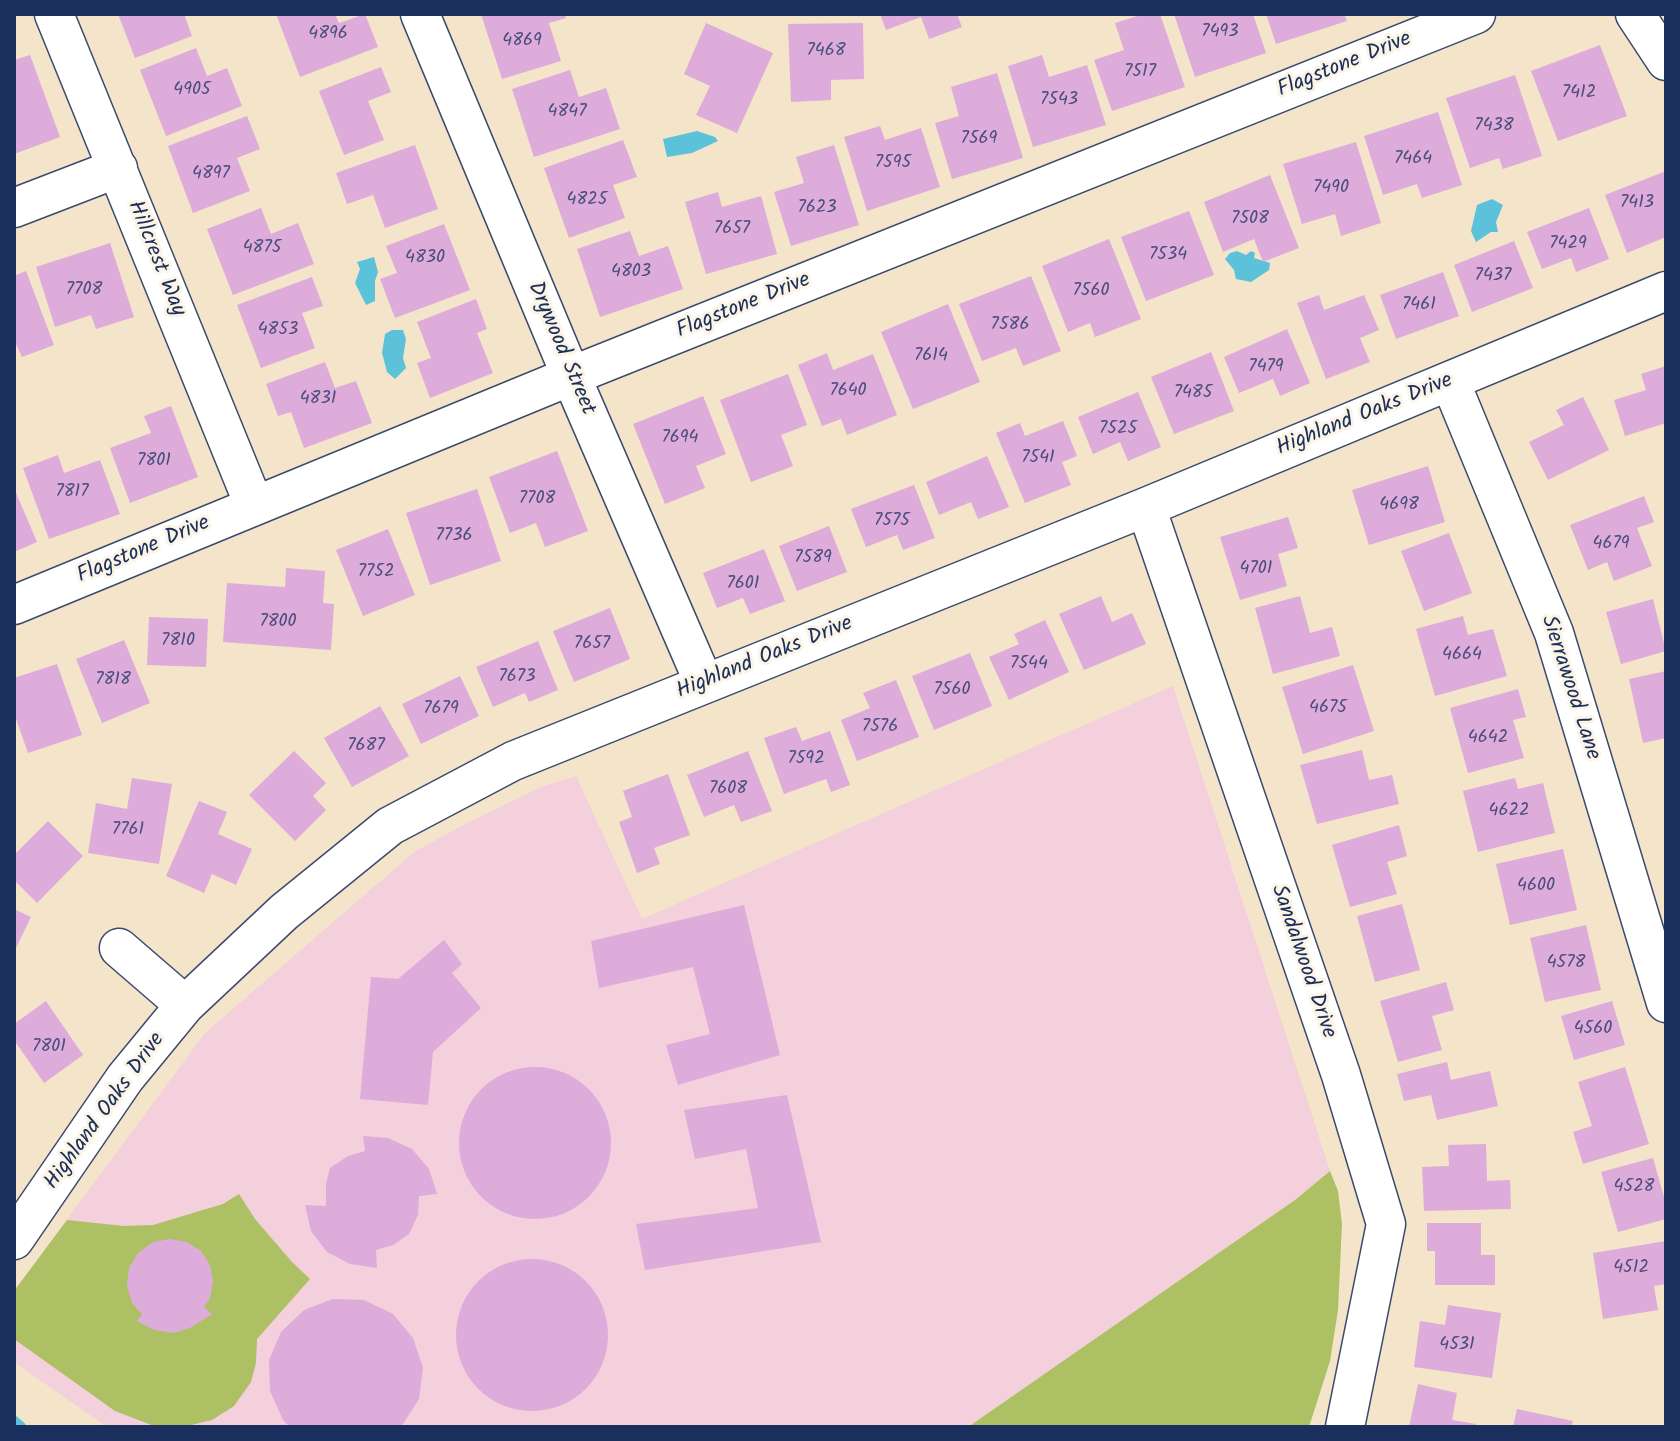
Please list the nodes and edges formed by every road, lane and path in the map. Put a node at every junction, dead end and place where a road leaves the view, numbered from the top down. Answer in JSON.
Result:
{"nodes":[{"id":1,"x":54,"y":14,"type":"edge"},
{"id":2,"x":420,"y":14,"type":"edge"},
{"id":3,"x":1476,"y":14,"type":"edge"},
{"id":4,"x":1635,"y":14,"type":"edge"},
{"id":5,"x":1666,"y":61,"type":"edge"},
{"id":6,"x":118,"y":168,"type":"junction"},
{"id":7,"x":14,"y":208,"type":"edge"},
{"id":8,"x":1666,"y":291,"type":"edge"},
{"id":9,"x":571,"y":376,"type":"junction"},
{"id":10,"x":1450,"y":381,"type":"junction"},
{"id":11,"x":254,"y":505,"type":"junction"},
{"id":12,"x":1146,"y":507,"type":"junction"},
{"id":13,"x":14,"y":605,"type":"edge"},
{"id":14,"x":704,"y":683,"type":"junction"},
{"id":15,"x":119,"y":948,"type":"dead end"},
{"id":16,"x":1666,"y":1003,"type":"edge"},
{"id":17,"x":185,"y":1005,"type":"junction"},
{"id":18,"x":14,"y":1240,"type":"edge"},
{"id":19,"x":1345,"y":1427,"type":"edge"}],
"edges":[{"from":1,"to":6,"type":"street","name":"Hillcrest Way"},
{"from":2,"to":9,"type":"street","name":"Drywood Street"},
{"from":3,"to":9,"type":"street","name":"Flagstone Drive"},
{"from":4,"to":5,"type":"street"},
{"from":6,"to":7,"type":"street"},
{"from":6,"to":11,"type":"street","name":"Hillcrest Way"},
{"from":8,"to":10,"type":"street","name":"Highland Oaks Drive"},
{"from":9,"to":11,"type":"street","name":"Flagstone Drive"},
{"from":9,"to":14,"type":"street","name":"Drywood Street"},
{"from":10,"to":12,"type":"street","name":"Highland Oaks Drive"},
{"from":10,"to":16,"type":"street","name":"Sierrawood Lane"},
{"from":11,"to":13,"type":"street","name":"Flagstone Drive"},
{"from":12,"to":14,"type":"street","name":"Highland Oaks Drive"},
{"from":12,"to":19,"type":"street","name":"Sandalwood Drive"},
{"from":14,"to":17,"type":"street","name":"Highland Oaks Drive"},
{"from":15,"to":17,"type":"street"},
{"from":17,"to":18,"type":"street","name":"Highland Oaks Drive"}]}
